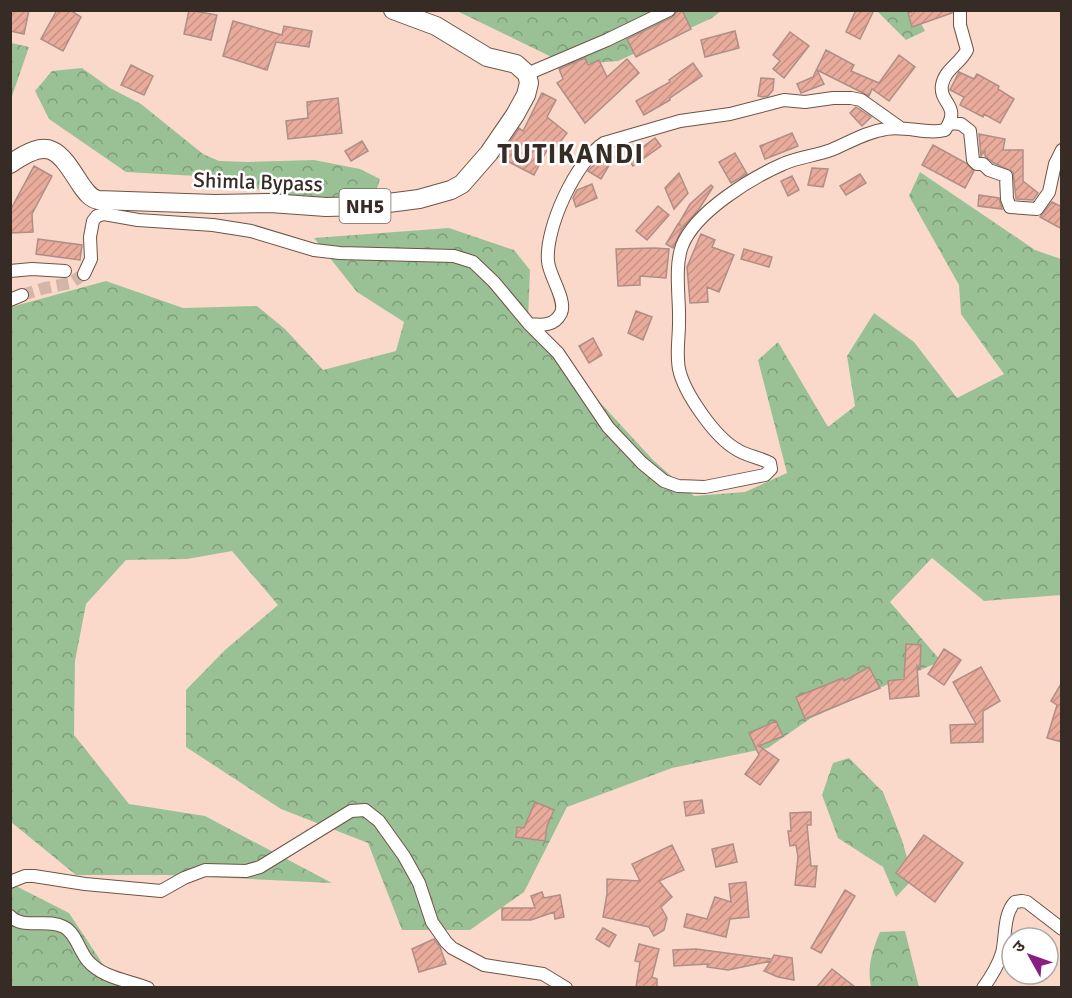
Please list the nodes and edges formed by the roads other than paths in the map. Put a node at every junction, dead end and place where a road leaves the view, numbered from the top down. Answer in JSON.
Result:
{"nodes":[{"id":1,"x":393,"y":10,"type":"edge"},
{"id":2,"x":669,"y":10,"type":"edge"},
{"id":3,"x":960,"y":10,"type":"edge"},
{"id":4,"x":527,"y":74,"type":"junction"},
{"id":5,"x":950,"y":123,"type":"junction"},
{"id":6,"x":899,"y":128,"type":"junction"},
{"id":7,"x":1062,"y":150,"type":"edge"},
{"id":8,"x":10,"y":165,"type":"edge"},
{"id":9,"x":10,"y":271,"type":"edge"},
{"id":10,"x":65,"y":271,"type":"dead end"},
{"id":11,"x":84,"y":274,"type":"dead end"},
{"id":12,"x":529,"y":324,"type":"junction"},
{"id":13,"x":10,"y":882,"type":"edge"},
{"id":14,"x":10,"y":916,"type":"edge"},
{"id":15,"x":1062,"y":929,"type":"edge"},
{"id":16,"x":148,"y":987,"type":"edge"},
{"id":17,"x":566,"y":987,"type":"edge"},
{"id":18,"x":984,"y":987,"type":"edge"}],
"edges":[{"from":1,"to":4,"type":"highway"},
{"from":2,"to":4,"type":"street"},
{"from":3,"to":5,"type":"street"},
{"from":4,"to":8,"type":"highway","name":"Shimla Bypass","number":"NH5"},
{"from":5,"to":6,"type":"street"},
{"from":5,"to":7,"type":"street"},
{"from":6,"to":12,"type":"street"},
{"from":6,"to":12,"type":"street"},
{"from":9,"to":10,"type":"street"},
{"from":11,"to":12,"type":"street"},
{"from":13,"to":17,"type":"street"},
{"from":14,"to":16,"type":"street"},
{"from":15,"to":18,"type":"street"}]}
